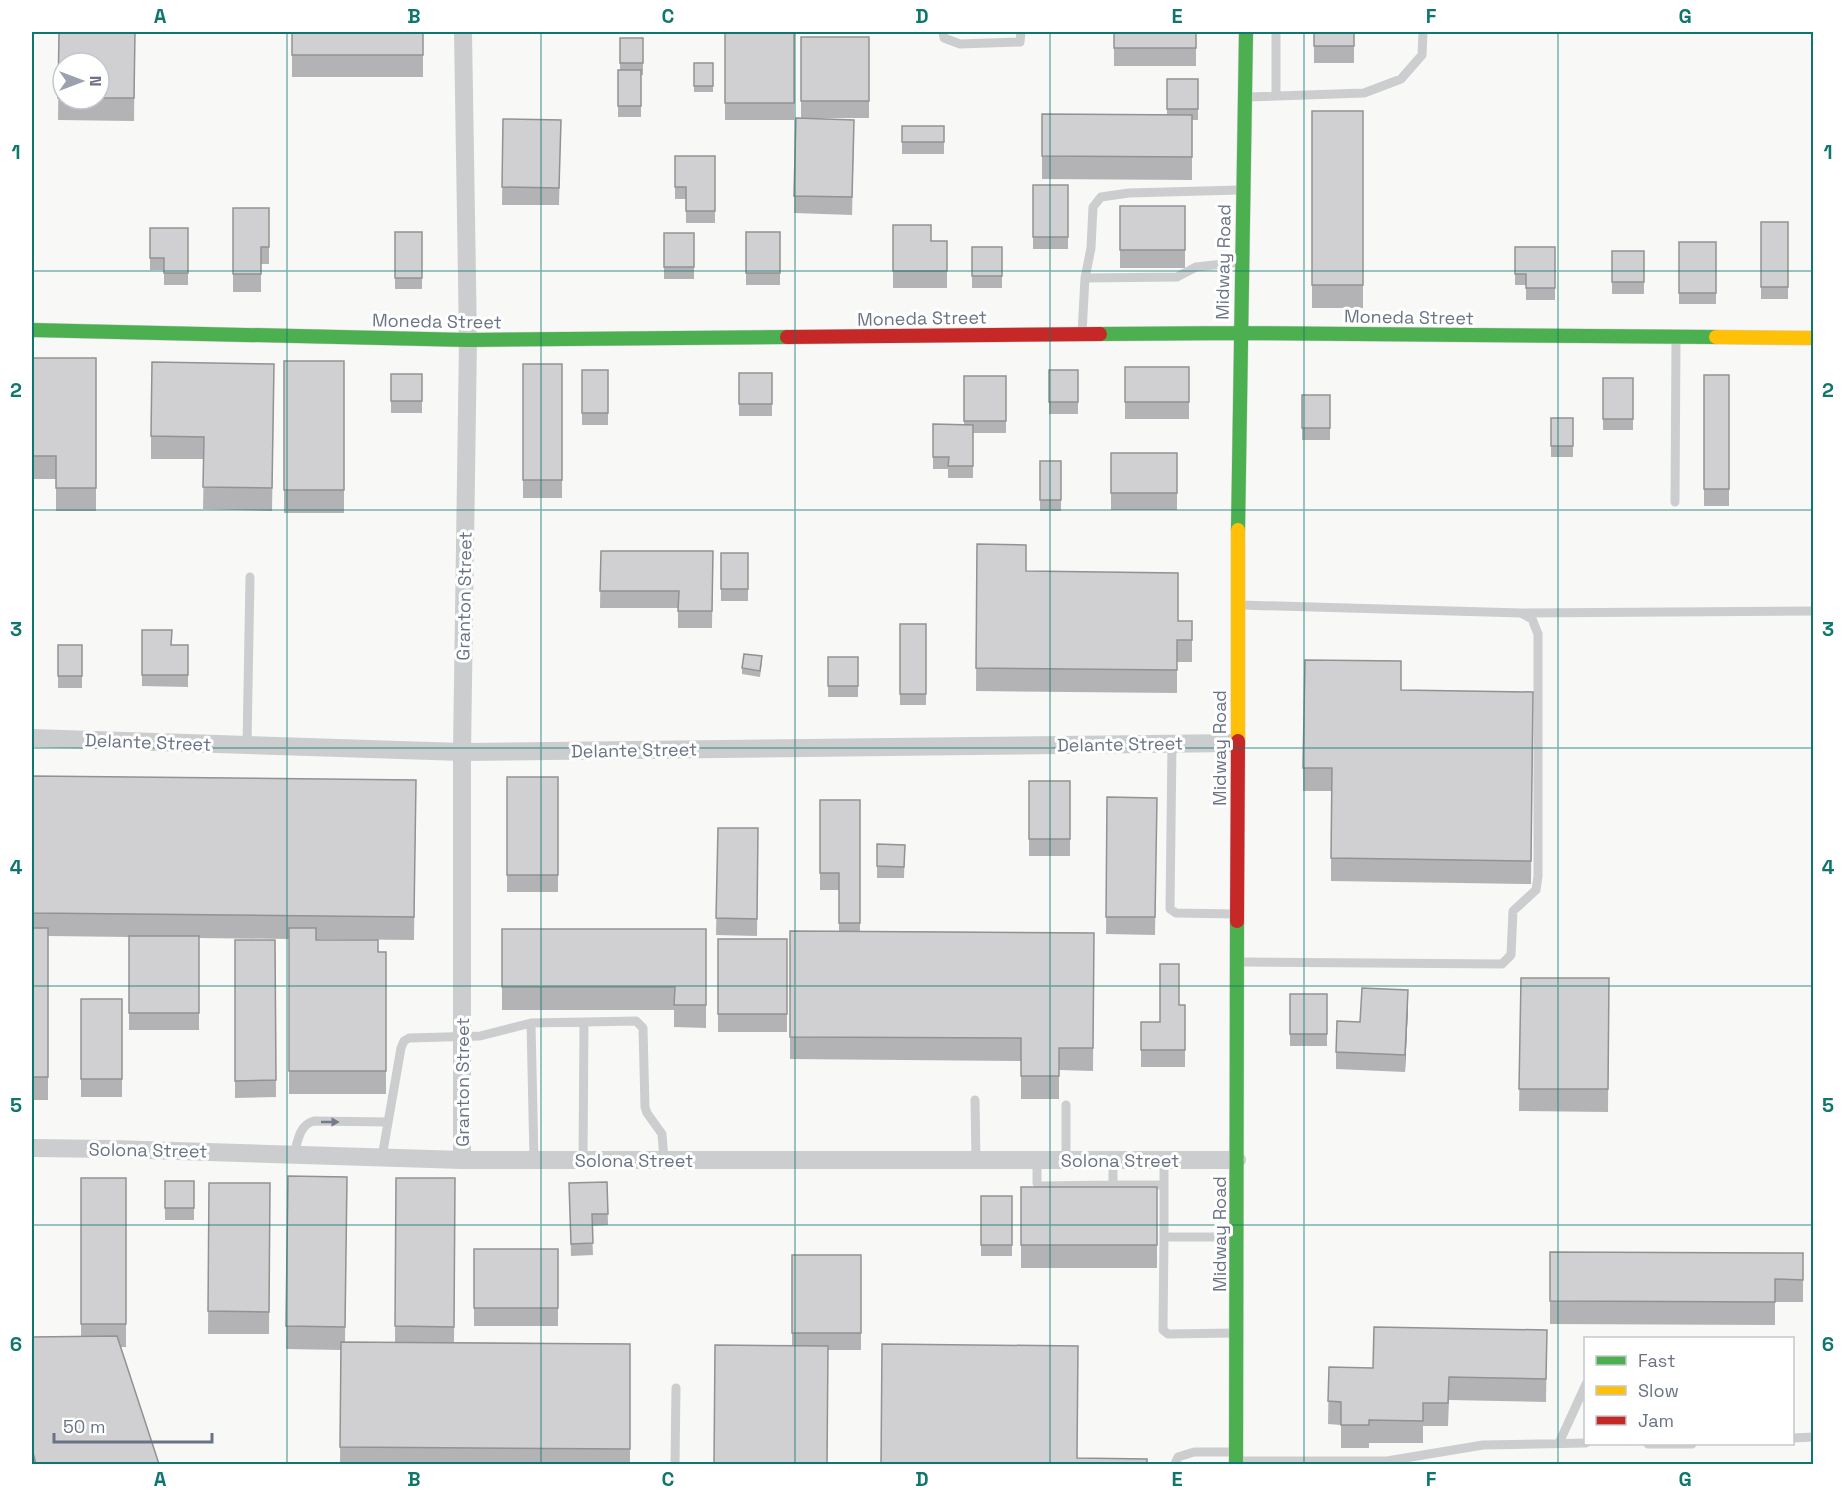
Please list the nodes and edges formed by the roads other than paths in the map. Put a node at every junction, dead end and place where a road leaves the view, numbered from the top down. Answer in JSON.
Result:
{"nodes":[{"id":1,"x":463,"y":32,"type":"edge"},
{"id":2,"x":943,"y":32,"type":"edge"},
{"id":3,"x":1021,"y":32,"type":"edge"},
{"id":4,"x":1246,"y":32,"type":"edge"},
{"id":5,"x":1276,"y":32,"type":"edge"},
{"id":6,"x":1423,"y":32,"type":"edge"},
{"id":7,"x":1276,"y":96,"type":"junction"},
{"id":8,"x":1245,"y":97,"type":"junction"},
{"id":9,"x":1243,"y":189,"type":"junction"},
{"id":10,"x":1241,"y":262,"type":"junction"},
{"id":11,"x":1085,"y":278,"type":"junction"},
{"id":12,"x":32,"y":330,"type":"edge"},
{"id":13,"x":1240,"y":333,"type":"junction"},
{"id":14,"x":1082,"y":335,"type":"junction"},
{"id":15,"x":1676,"y":337,"type":"junction"},
{"id":16,"x":1814,"y":338,"type":"edge"},
{"id":17,"x":468,"y":340,"type":"junction"},
{"id":18,"x":1676,"y":502,"type":"dead end"},
{"id":19,"x":250,"y":577,"type":"dead end"},
{"id":20,"x":1238,"y":605,"type":"junction"},
{"id":21,"x":1814,"y":611,"type":"edge"},
{"id":22,"x":1521,"y":613,"type":"junction"},
{"id":23,"x":32,"y":738,"type":"edge"},
{"id":24,"x":1237,"y":743,"type":"junction"},
{"id":25,"x":1172,"y":744,"type":"junction"},
{"id":26,"x":247,"y":745,"type":"junction"},
{"id":27,"x":462,"y":752,"type":"junction"},
{"id":28,"x":1237,"y":914,"type":"junction"},
{"id":29,"x":1237,"y":962,"type":"junction"},
{"id":30,"x":584,"y":1022,"type":"junction"},
{"id":31,"x":531,"y":1023,"type":"junction"},
{"id":32,"x":462,"y":1035,"type":"junction"},
{"id":33,"x":975,"y":1100,"type":"dead end"},
{"id":34,"x":1066,"y":1105,"type":"dead end"},
{"id":35,"x":388,"y":1122,"type":"junction"},
{"id":36,"x":32,"y":1148,"type":"edge"},
{"id":37,"x":294,"y":1155,"type":"junction"},
{"id":38,"x":382,"y":1157,"type":"junction"},
{"id":39,"x":462,"y":1160,"type":"junction"},
{"id":40,"x":534,"y":1160,"type":"junction"},
{"id":41,"x":583,"y":1160,"type":"junction"},
{"id":42,"x":664,"y":1160,"type":"junction"},
{"id":43,"x":976,"y":1160,"type":"junction"},
{"id":44,"x":1037,"y":1160,"type":"junction"},
{"id":45,"x":1066,"y":1160,"type":"junction"},
{"id":46,"x":1113,"y":1160,"type":"junction"},
{"id":47,"x":1164,"y":1160,"type":"junction"},
{"id":48,"x":1237,"y":1160,"type":"junction"},
{"id":49,"x":1113,"y":1185,"type":"junction"},
{"id":50,"x":1164,"y":1185,"type":"junction"},
{"id":51,"x":1164,"y":1237,"type":"junction"},
{"id":52,"x":1237,"y":1237,"type":"junction"},
{"id":53,"x":1236,"y":1333,"type":"junction"},
{"id":54,"x":676,"y":1388,"type":"dead end"},
{"id":55,"x":1584,"y":1388,"type":"edge"},
{"id":56,"x":1814,"y":1437,"type":"edge"},
{"id":57,"x":1794,"y":1438,"type":"edge"},
{"id":58,"x":1559,"y":1443,"type":"junction"},
{"id":59,"x":1584,"y":1443,"type":"edge"},
{"id":60,"x":1236,"y":1459,"type":"edge"},
{"id":61,"x":1368,"y":1463,"type":"edge"},
{"id":62,"x":675,"y":1464,"type":"edge"},
{"id":63,"x":1175,"y":1464,"type":"edge"}],
"edges":[{"from":1,"to":17,"type":"street","name":"Granton Street"},
{"from":2,"to":3,"type":"lane"},
{"from":4,"to":8,"type":"street","name":"Midway Road"},
{"from":5,"to":7,"type":"lane"},
{"from":6,"to":7,"type":"lane"},
{"from":7,"to":8,"type":"lane"},
{"from":8,"to":9,"type":"street","name":"Midway Road"},
{"from":9,"to":10,"type":"street","name":"Midway Road"},
{"from":9,"to":11,"type":"lane"},
{"from":10,"to":11,"type":"lane"},
{"from":10,"to":13,"type":"street","name":"Midway Road"},
{"from":11,"to":14,"type":"lane"},
{"from":12,"to":17,"type":"street","name":"Moneda Street"},
{"from":13,"to":14,"type":"street","name":"Moneda Street"},
{"from":13,"to":15,"type":"street","name":"Moneda Street"},
{"from":13,"to":20,"type":"street","name":"Midway Road"},
{"from":14,"to":17,"type":"street","name":"Moneda Street"},
{"from":15,"to":16,"type":"street","name":"Moneda Street"},
{"from":15,"to":18,"type":"lane"},
{"from":17,"to":27,"type":"street","name":"Granton Street"},
{"from":19,"to":26,"type":"lane"},
{"from":20,"to":22,"type":"lane"},
{"from":20,"to":24,"type":"street","name":"Midway Road"},
{"from":21,"to":22,"type":"lane"},
{"from":22,"to":29,"type":"lane"},
{"from":23,"to":26,"type":"street","name":"Delante Street"},
{"from":24,"to":25,"type":"street","name":"Delante Street"},
{"from":24,"to":28,"type":"street","name":"Midway Road"},
{"from":25,"to":27,"type":"street","name":"Delante Street"},
{"from":25,"to":28,"type":"lane"},
{"from":26,"to":27,"type":"street","name":"Delante Street"},
{"from":27,"to":32,"type":"street","name":"Granton Street"},
{"from":28,"to":29,"type":"street","name":"Midway Road"},
{"from":29,"to":48,"type":"street","name":"Midway Road"},
{"from":30,"to":31,"type":"lane"},
{"from":30,"to":41,"type":"lane"},
{"from":30,"to":42,"type":"lane"},
{"from":31,"to":32,"type":"lane"},
{"from":31,"to":40,"type":"lane"},
{"from":32,"to":35,"type":"lane"},
{"from":32,"to":39,"type":"street","name":"Granton Street"},
{"from":33,"to":43,"type":"lane"},
{"from":34,"to":45,"type":"lane"},
{"from":37,"to":35,"type":"lane","one_way":true},
{"from":35,"to":38,"type":"lane"},
{"from":36,"to":37,"type":"street","name":"Solona Street"},
{"from":37,"to":38,"type":"street","name":"Solona Street"},
{"from":38,"to":39,"type":"street","name":"Solona Street"},
{"from":39,"to":40,"type":"street","name":"Solona Street"},
{"from":40,"to":41,"type":"street","name":"Solona Street"},
{"from":41,"to":42,"type":"street","name":"Solona Street"},
{"from":42,"to":43,"type":"street","name":"Solona Street"},
{"from":43,"to":44,"type":"street","name":"Solona Street"},
{"from":44,"to":45,"type":"street","name":"Solona Street"},
{"from":44,"to":49,"type":"lane"},
{"from":45,"to":46,"type":"street","name":"Solona Street"},
{"from":46,"to":47,"type":"street","name":"Solona Street"},
{"from":46,"to":49,"type":"lane"},
{"from":47,"to":48,"type":"street","name":"Solona Street"},
{"from":47,"to":50,"type":"lane"},
{"from":48,"to":52,"type":"street","name":"Midway Road"},
{"from":49,"to":50,"type":"lane"},
{"from":50,"to":51,"type":"lane"},
{"from":51,"to":52,"type":"lane"},
{"from":51,"to":53,"type":"lane"},
{"from":52,"to":53,"type":"street","name":"Midway Road"},
{"from":53,"to":60,"type":"street","name":"Midway Road"},
{"from":54,"to":62,"type":"lane"},
{"from":55,"to":58,"type":"lane"},
{"from":56,"to":57,"type":"lane"},
{"from":58,"to":59,"type":"lane"},
{"from":58,"to":61,"type":"lane"},
{"from":60,"to":61,"type":"lane"},
{"from":60,"to":63,"type":"lane"}]}
